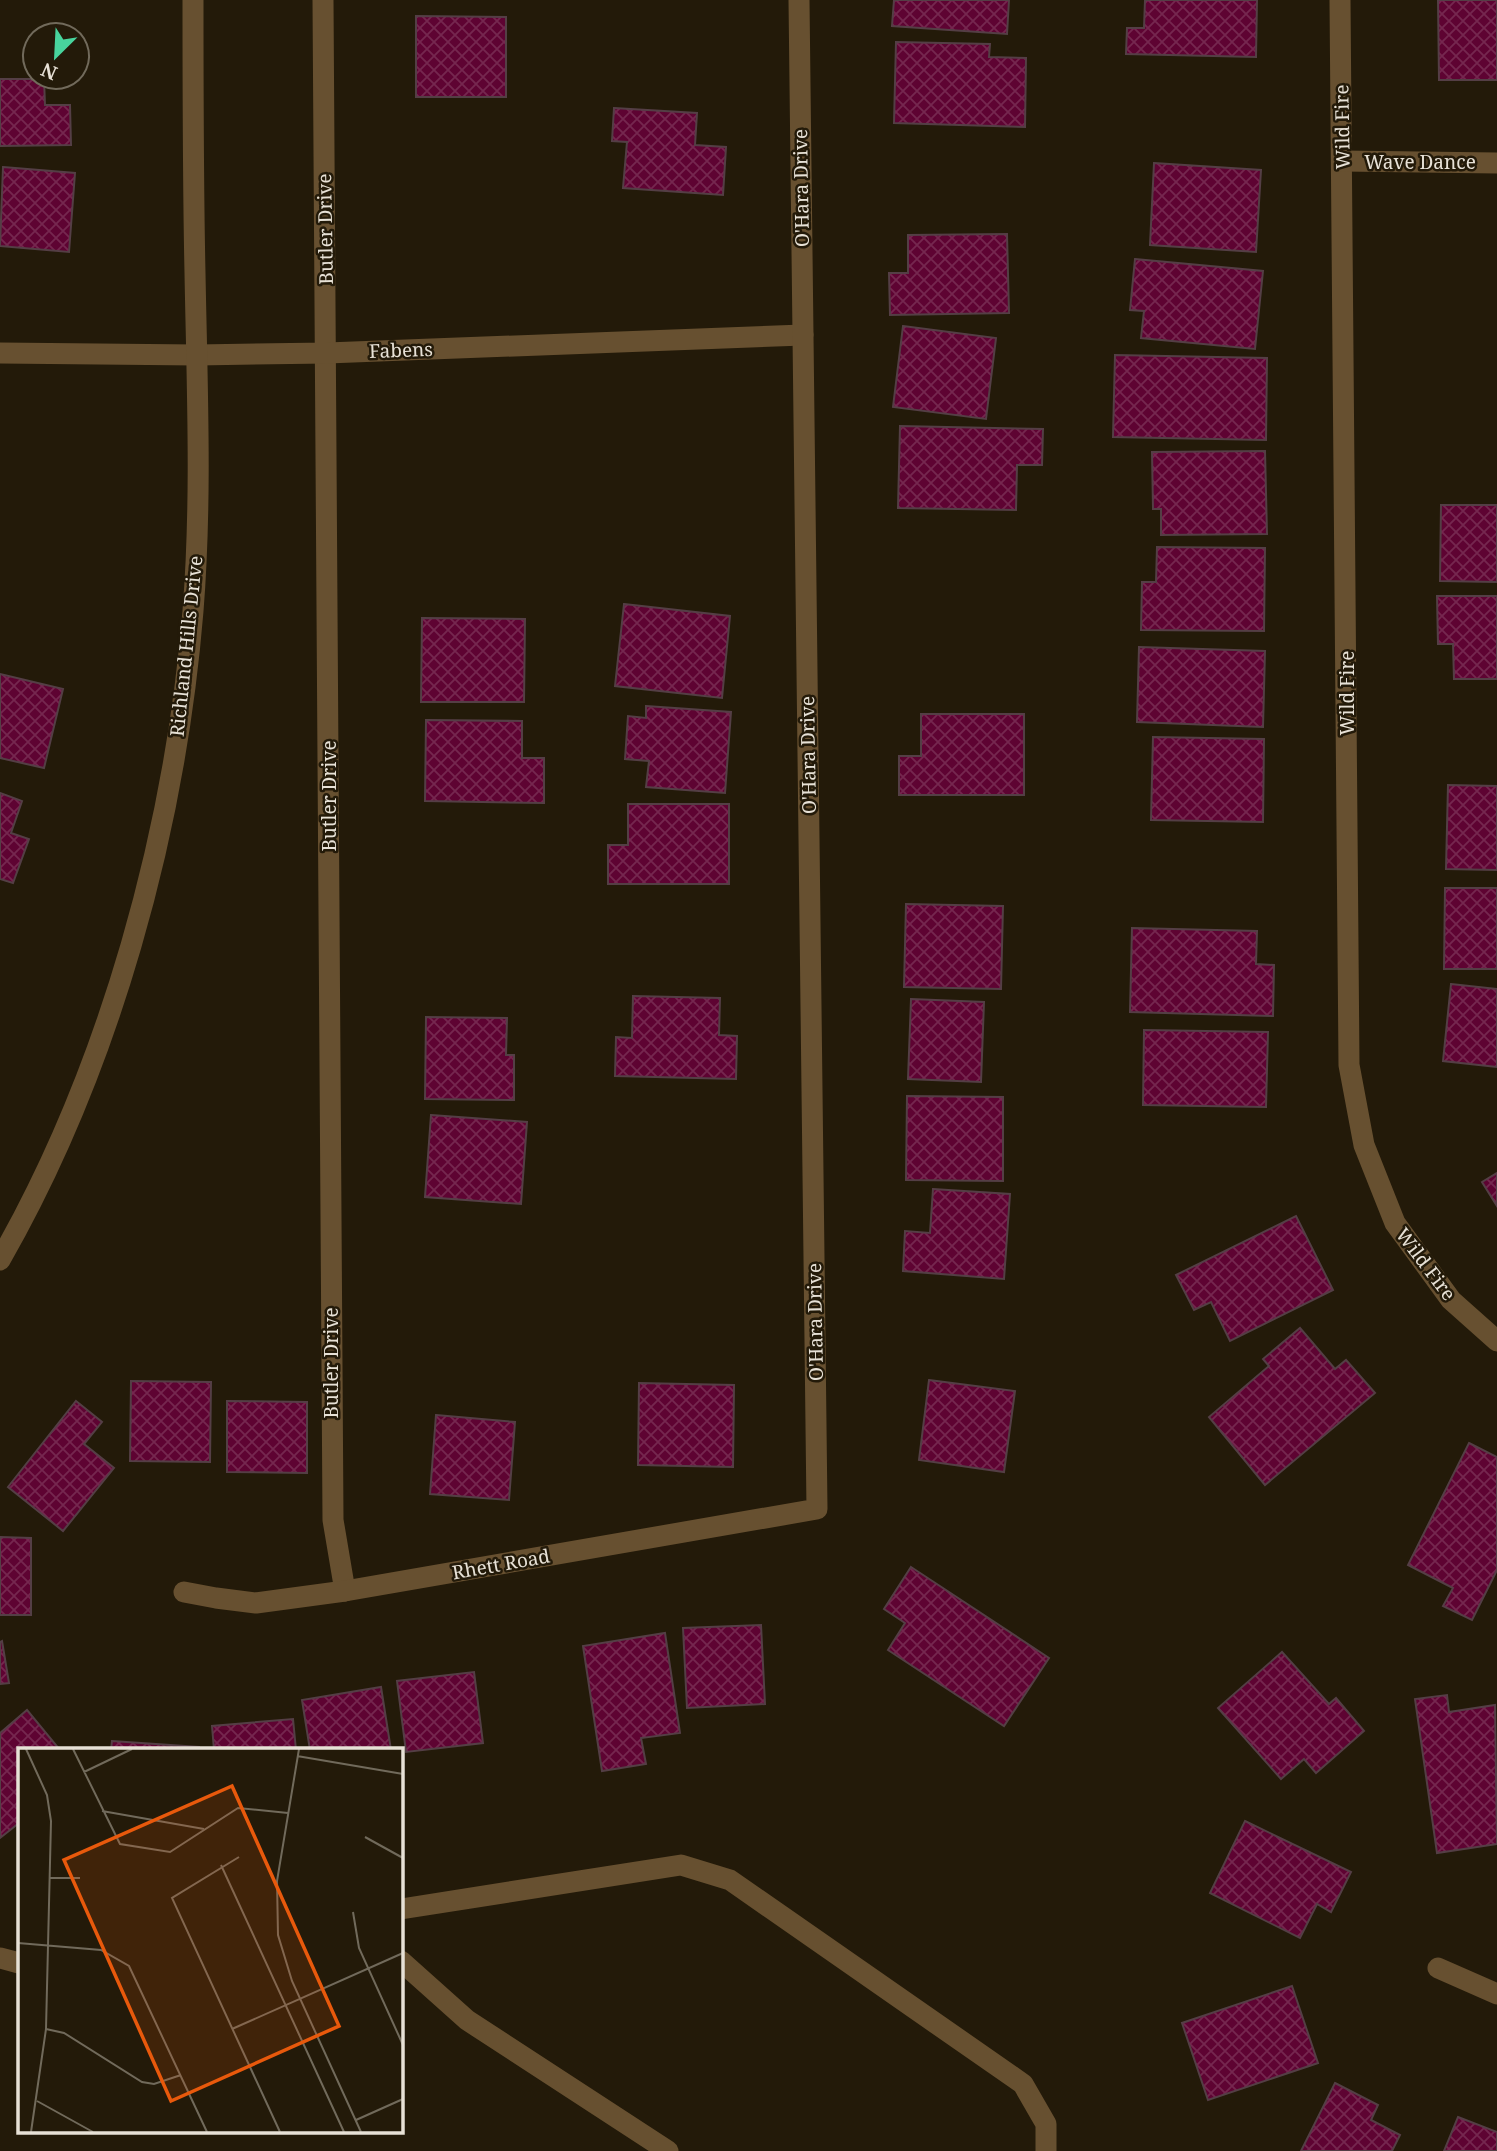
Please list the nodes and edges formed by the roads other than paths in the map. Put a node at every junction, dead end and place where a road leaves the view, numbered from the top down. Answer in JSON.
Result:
{"nodes":[{"id":1,"x":193,"y":0,"type":"edge"},
{"id":2,"x":323,"y":0,"type":"edge"},
{"id":3,"x":799,"y":0,"type":"edge"},
{"id":4,"x":1340,"y":0,"type":"edge"},
{"id":5,"x":1342,"y":161,"type":"junction"},
{"id":6,"x":1497,"y":163,"type":"edge"},
{"id":7,"x":803,"y":335,"type":"junction"},
{"id":8,"x":0,"y":353,"type":"edge"},
{"id":9,"x":327,"y":353,"type":"junction"},
{"id":10,"x":197,"y":355,"type":"junction"},
{"id":11,"x":0,"y":1260,"type":"edge"},
{"id":12,"x":1497,"y":1341,"type":"edge"},
{"id":13,"x":817,"y":1509,"type":"joint"},
{"id":14,"x":345,"y":1591,"type":"junction"},
{"id":15,"x":184,"y":1592,"type":"dead end"},
{"id":16,"x":402,"y":1909,"type":"edge"},
{"id":17,"x":0,"y":1958,"type":"edge"},
{"id":18,"x":402,"y":1962,"type":"edge"},
{"id":19,"x":18,"y":1963,"type":"edge"},
{"id":20,"x":1438,"y":1968,"type":"dead end"},
{"id":21,"x":1497,"y":1994,"type":"edge"},
{"id":22,"x":668,"y":2151,"type":"edge"},
{"id":23,"x":1046,"y":2151,"type":"edge"}],
"edges":[{"from":1,"to":10,"type":"street","name":"Richland Hills Drive"},
{"from":2,"to":9,"type":"street","name":"Butler Drive"},
{"from":3,"to":7,"type":"street","name":"O'Hara Drive"},
{"from":4,"to":5,"type":"street","name":"Wild Fire"},
{"from":5,"to":6,"type":"street","name":"Wave Dance"},
{"from":5,"to":12,"type":"street","name":"Wild Fire"},
{"from":7,"to":9,"type":"street","name":"Fabens"},
{"from":7,"to":13,"type":"street","name":"O'Hara Drive"},
{"from":8,"to":10,"type":"street","name":"Fabens"},
{"from":9,"to":10,"type":"street","name":"Fabens"},
{"from":9,"to":14,"type":"street","name":"Butler Drive"},
{"from":10,"to":11,"type":"street","name":"Richland Hills Drive"},
{"from":13,"to":14,"type":"street","name":"Rhett Road"},
{"from":14,"to":15,"type":"street","name":"Rhett Road"},
{"from":16,"to":23,"type":"street"},
{"from":17,"to":19,"type":"street"},
{"from":18,"to":22,"type":"street"},
{"from":20,"to":21,"type":"street"}]}
